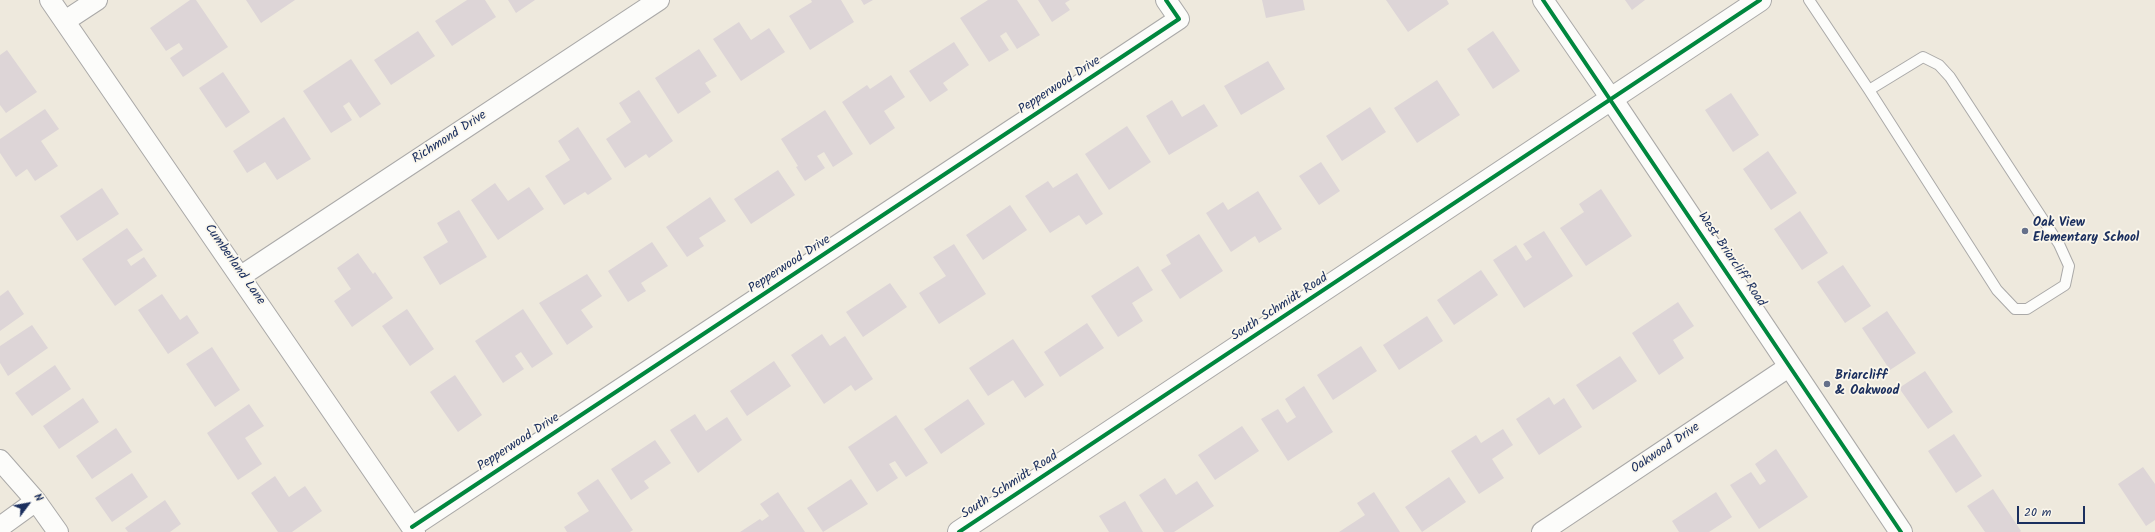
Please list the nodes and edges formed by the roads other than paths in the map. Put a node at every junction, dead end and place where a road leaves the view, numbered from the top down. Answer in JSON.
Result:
{"nodes":[{"id":1,"x":50,"y":0,"type":"edge"},
{"id":2,"x":97,"y":0,"type":"edge"},
{"id":3,"x":659,"y":0,"type":"edge"},
{"id":4,"x":1166,"y":0,"type":"edge"},
{"id":5,"x":1543,"y":0,"type":"edge"},
{"id":6,"x":1760,"y":0,"type":"edge"},
{"id":7,"x":1809,"y":0,"type":"edge"},
{"id":8,"x":64,"y":21,"type":"junction"},
{"id":9,"x":1869,"y":90,"type":"junction"},
{"id":10,"x":1612,"y":100,"type":"junction"},
{"id":11,"x":241,"y":276,"type":"junction"},
{"id":12,"x":1790,"y":366,"type":"junction"},
{"id":13,"x":0,"y":460,"type":"edge"},
{"id":14,"x":36,"y":501,"type":"junction"},
{"id":15,"x":0,"y":527,"type":"edge"},
{"id":16,"x":413,"y":529,"type":"edge"},
{"id":17,"x":58,"y":532,"type":"edge"},
{"id":18,"x":959,"y":532,"type":"edge"},
{"id":19,"x":1542,"y":532,"type":"edge"},
{"id":20,"x":1902,"y":532,"type":"edge"}],
"edges":[{"from":1,"to":8,"type":"street","name":"Cumberland Lane"},
{"from":2,"to":8,"type":"street"},
{"from":3,"to":11,"type":"street","name":"Richmond Drive"},
{"from":4,"to":16,"type":"street","name":"Pepperwood Drive"},
{"from":5,"to":10,"type":"street","name":"West Briarcliff Road"},
{"from":6,"to":10,"type":"street","name":"South Schmidt Road"},
{"from":7,"to":9,"type":"lane"},
{"from":8,"to":11,"type":"street","name":"Cumberland Lane"},
{"from":9,"to":9,"type":"lane"},
{"from":10,"to":12,"type":"street","name":"West Briarcliff Road"},
{"from":10,"to":18,"type":"street","name":"South Schmidt Road"},
{"from":11,"to":16,"type":"street","name":"Cumberland Lane"},
{"from":12,"to":19,"type":"street","name":"Oakwood Drive"},
{"from":12,"to":20,"type":"street","name":"West Briarcliff Road"},
{"from":13,"to":14,"type":"street"},
{"from":14,"to":15,"type":"street"},
{"from":14,"to":17,"type":"street"}]}
